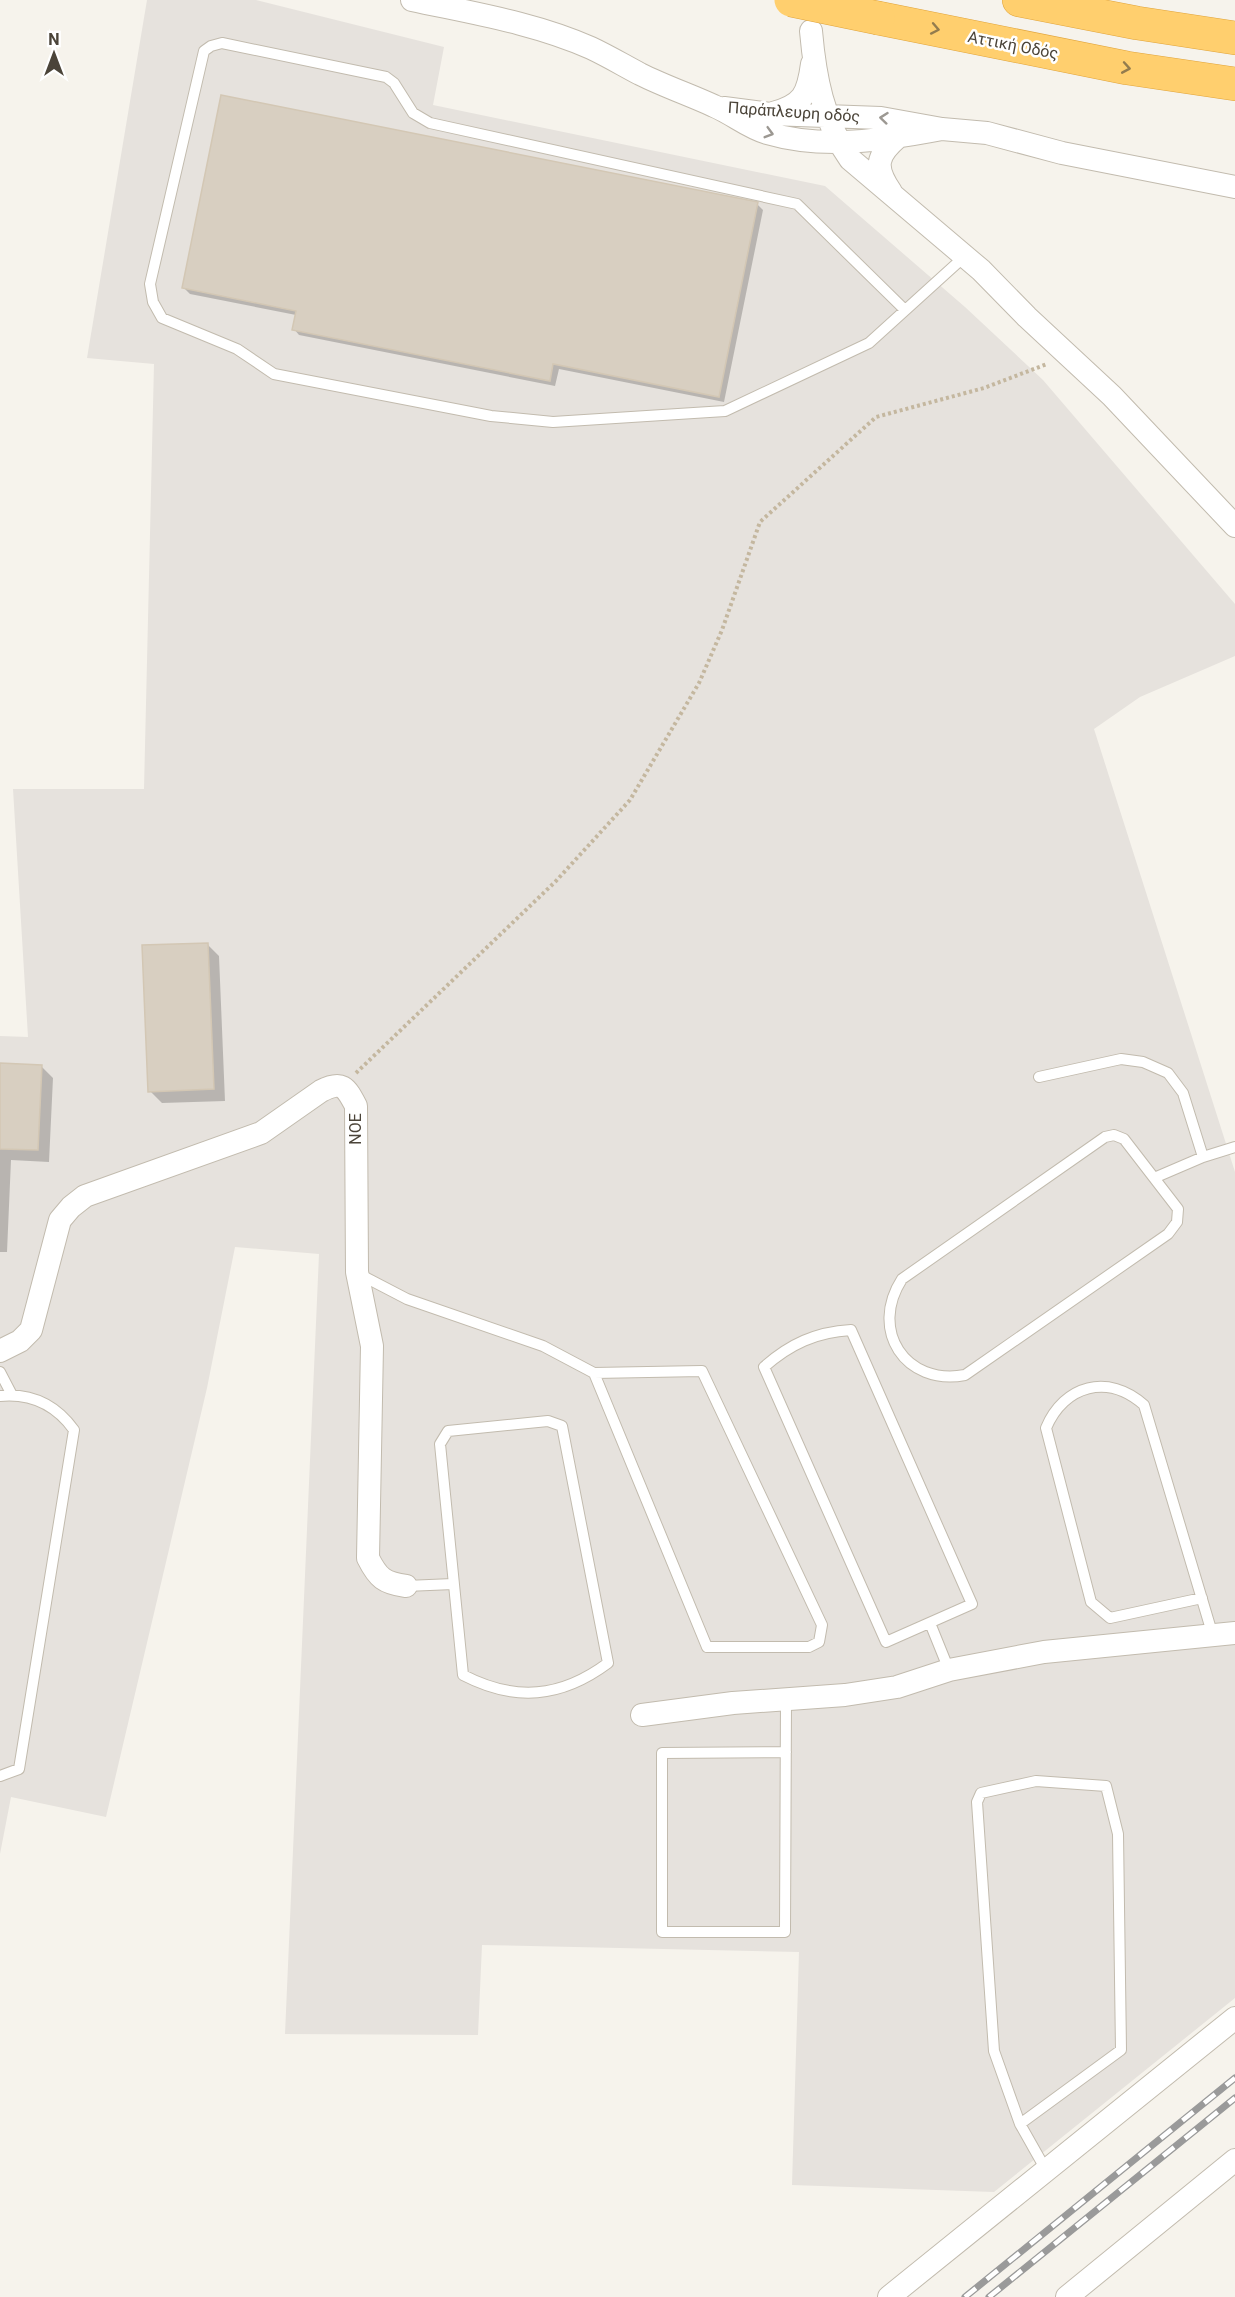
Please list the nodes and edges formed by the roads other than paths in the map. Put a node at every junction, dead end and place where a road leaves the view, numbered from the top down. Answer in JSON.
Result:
{"nodes":[{"id":1,"x":412,"y":0,"type":"edge"},
{"id":2,"x":791,"y":0,"type":"edge"},
{"id":3,"x":1019,"y":0,"type":"edge"},
{"id":4,"x":810,"y":31,"type":"dead end"},
{"id":5,"x":1235,"y":38,"type":"edge"},
{"id":6,"x":813,"y":57,"type":"junction"},
{"id":7,"x":1235,"y":84,"type":"edge"},
{"id":8,"x":717,"y":107,"type":"junction"},
{"id":9,"x":770,"y":114,"type":"junction"},
{"id":10,"x":826,"y":115,"type":"junction"},
{"id":11,"x":942,"y":129,"type":"junction"},
{"id":12,"x":898,"y":137,"type":"junction"},
{"id":13,"x":839,"y":143,"type":"junction"},
{"id":14,"x":1235,"y":187,"type":"edge"},
{"id":15,"x":894,"y":195,"type":"junction"},
{"id":16,"x":964,"y":256,"type":"junction"},
{"id":17,"x":905,"y":310,"type":"junction"},
{"id":18,"x":1235,"y":526,"type":"edge"},
{"id":19,"x":1039,"y":1077,"type":"dead end"},
{"id":20,"x":1235,"y":1147,"type":"edge"},
{"id":21,"x":1203,"y":1157,"type":"junction"},
{"id":22,"x":1154,"y":1178,"type":"junction"},
{"id":23,"x":357,"y":1272,"type":"junction"},
{"id":24,"x":0,"y":1351,"type":"edge"},
{"id":25,"x":0,"y":1372,"type":"edge"},
{"id":26,"x":594,"y":1373,"type":"junction"},
{"id":27,"x":12,"y":1395,"type":"junction"},
{"id":28,"x":0,"y":1396,"type":"edge"},
{"id":29,"x":453,"y":1584,"type":"junction"},
{"id":30,"x":406,"y":1586,"type":"joint"},
{"id":31,"x":1202,"y":1598,"type":"junction"},
{"id":32,"x":930,"y":1623,"type":"junction"},
{"id":33,"x":1224,"y":1634,"type":"edge"},
{"id":34,"x":950,"y":1670,"type":"junction"},
{"id":35,"x":786,"y":1700,"type":"junction"},
{"id":36,"x":642,"y":1714,"type":"dead end"},
{"id":37,"x":786,"y":1752,"type":"junction"},
{"id":38,"x":0,"y":1776,"type":"edge"},
{"id":39,"x":1235,"y":2018,"type":"edge"},
{"id":40,"x":1020,"y":2124,"type":"junction"},
{"id":41,"x":1235,"y":2160,"type":"edge"},
{"id":42,"x":1046,"y":2170,"type":"junction"},
{"id":43,"x":889,"y":2297,"type":"edge"},
{"id":44,"x":1067,"y":2297,"type":"edge"}],
"edges":[{"from":1,"to":8,"type":"street"},
{"from":2,"to":7,"type":"highway","name":"Αττική Οδός","one_way":true,"bridge":true},
{"from":3,"to":5,"type":"highway"},
{"from":4,"to":6,"type":"street"},
{"from":6,"to":9,"type":"street"},
{"from":6,"to":10,"type":"street"},
{"from":8,"to":9,"type":"street","name":"Παράπλευρη οδός"},
{"from":8,"to":13,"type":"street","name":"Παράπλευρη οδός","one_way":true},
{"from":9,"to":10,"type":"street","name":"Παράπλευρη οδός"},
{"from":11,"to":10,"type":"street","name":"Παράπλευρη οδός","one_way":true},
{"from":10,"to":13,"type":"street"},
{"from":11,"to":12,"type":"street","name":"Παράπλευρη οδός"},
{"from":11,"to":14,"type":"street"},
{"from":12,"to":13,"type":"street","name":"Παράπλευρη οδός"},
{"from":12,"to":15,"type":"street"},
{"from":13,"to":15,"type":"street"},
{"from":15,"to":16,"type":"street"},
{"from":16,"to":17,"type":"lane"},
{"from":16,"to":18,"type":"street"},
{"from":17,"to":17,"type":"lane"},
{"from":19,"to":21,"type":"lane"},
{"from":20,"to":21,"type":"lane"},
{"from":21,"to":22,"type":"lane"},
{"from":22,"to":22,"type":"lane"},
{"from":23,"to":24,"type":"street","name":"NOE"},
{"from":23,"to":26,"type":"lane"},
{"from":23,"to":30,"type":"street","name":"NOE"},
{"from":25,"to":27,"type":"lane"},
{"from":26,"to":26,"type":"lane"},
{"from":27,"to":28,"type":"lane"},
{"from":27,"to":38,"type":"lane"},
{"from":29,"to":29,"type":"lane"},
{"from":29,"to":30,"type":"lane"},
{"from":31,"to":31,"type":"lane"},
{"from":31,"to":33,"type":"lane"},
{"from":32,"to":32,"type":"lane"},
{"from":32,"to":34,"type":"lane"},
{"from":33,"to":34,"type":"street"},
{"from":34,"to":35,"type":"street"},
{"from":35,"to":36,"type":"street"},
{"from":35,"to":37,"type":"lane"},
{"from":37,"to":37,"type":"lane"},
{"from":39,"to":42,"type":"street"},
{"from":40,"to":40,"type":"lane"},
{"from":40,"to":42,"type":"lane"},
{"from":41,"to":44,"type":"street"},
{"from":42,"to":43,"type":"street"}]}
